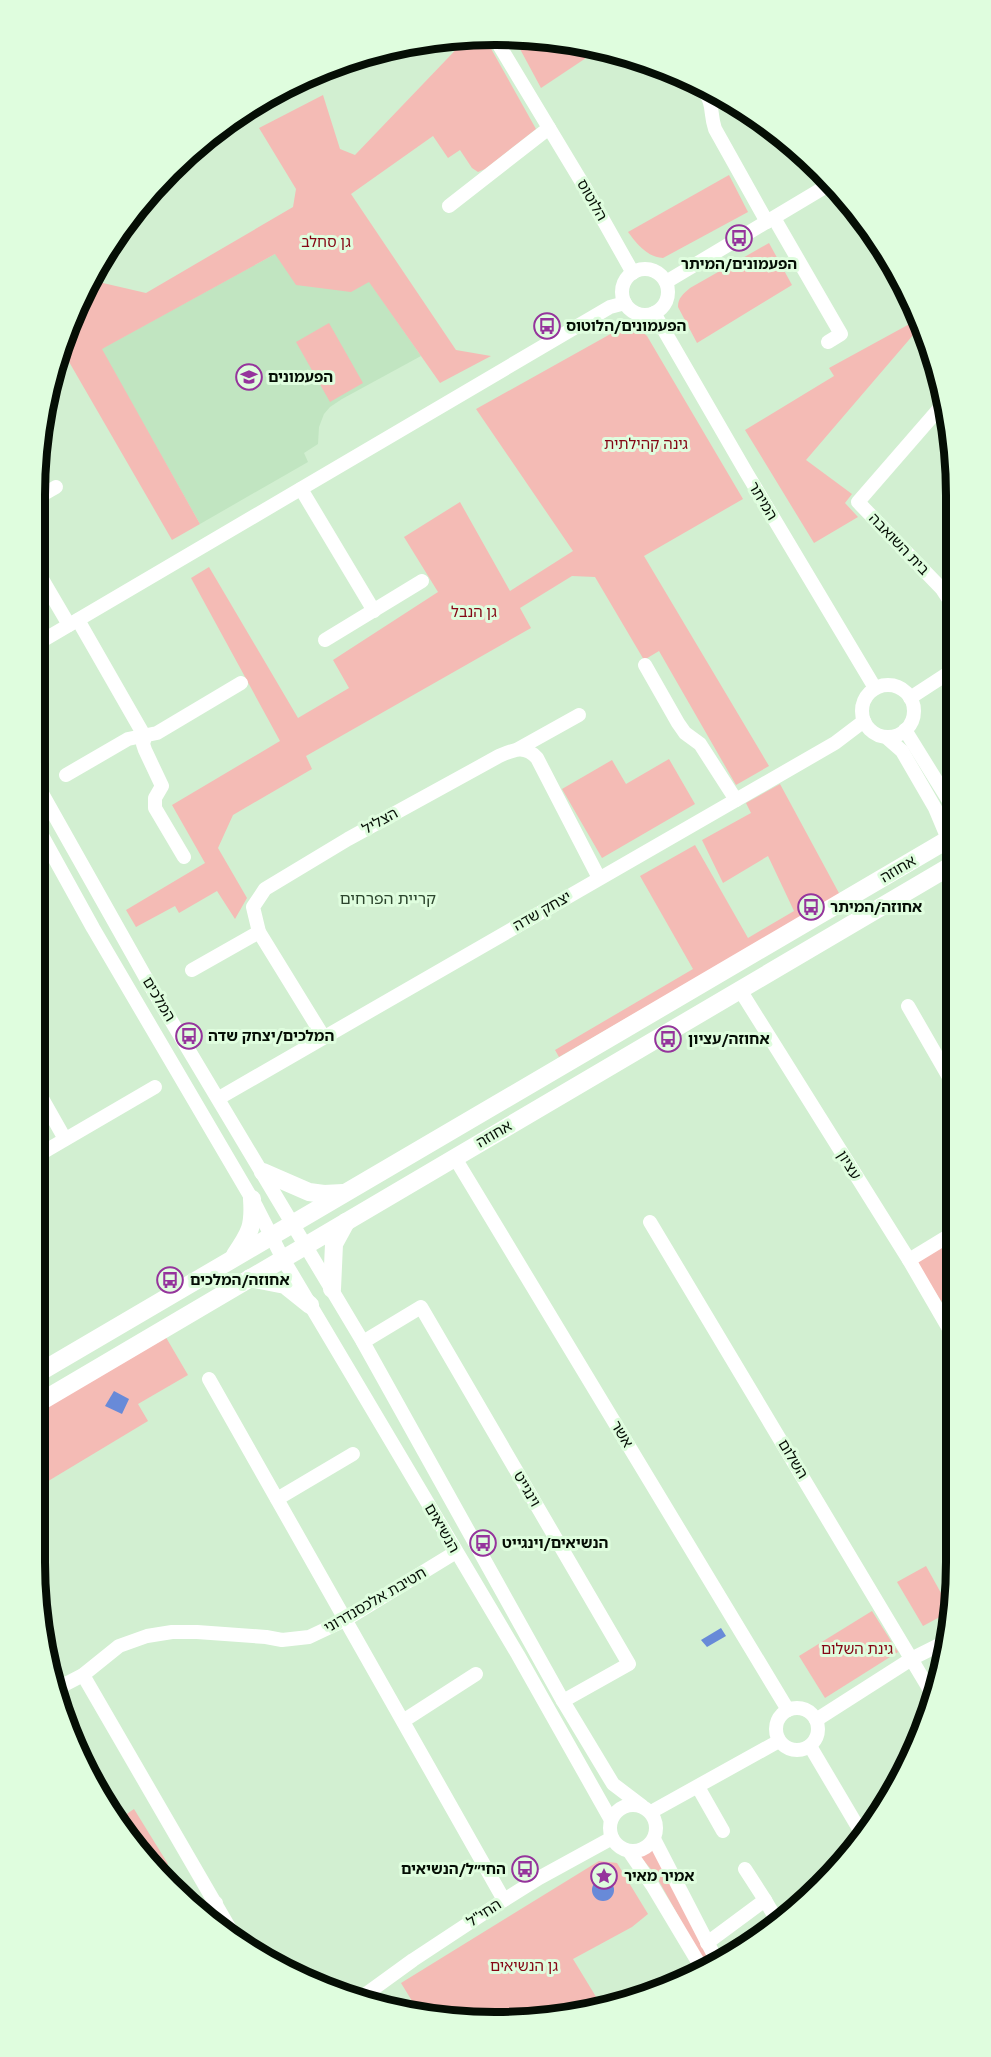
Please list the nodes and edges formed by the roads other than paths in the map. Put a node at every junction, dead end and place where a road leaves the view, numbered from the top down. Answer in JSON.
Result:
{"nodes":[{"id":1,"x":499,"y":45,"type":"edge"},
{"id":2,"x":709,"y":98,"type":"edge"},
{"id":3,"x":549,"y":128,"type":"junction"},
{"id":4,"x":824,"y":188,"type":"edge"},
{"id":5,"x":449,"y":206,"type":"dead end"},
{"id":6,"x":771,"y":220,"type":"junction"},
{"id":7,"x":633,"y":273,"type":"junction"},
{"id":8,"x":666,"y":282,"type":"junction"},
{"id":9,"x":625,"y":303,"type":"junction"},
{"id":10,"x":654,"y":313,"type":"junction"},
{"id":11,"x":828,"y":342,"type":"dead end"},
{"id":12,"x":937,"y":411,"type":"edge"},
{"id":13,"x":56,"y":487,"type":"dead end"},
{"id":14,"x":301,"y":489,"type":"junction"},
{"id":15,"x":45,"y":493,"type":"edge"},
{"id":16,"x":422,"y":581,"type":"dead end"},
{"id":17,"x":45,"y":583,"type":"edge"},
{"id":18,"x":946,"y":583,"type":"edge"},
{"id":19,"x":374,"y":611,"type":"junction"},
{"id":20,"x":73,"y":622,"type":"junction"},
{"id":21,"x":45,"y":639,"type":"edge"},
{"id":22,"x":326,"y":640,"type":"dead end"},
{"id":23,"x":645,"y":665,"type":"dead end"},
{"id":24,"x":946,"y":675,"type":"edge"},
{"id":25,"x":241,"y":683,"type":"dead end"},
{"id":26,"x":875,"y":688,"type":"junction"},
{"id":27,"x":910,"y":698,"type":"junction"},
{"id":28,"x":579,"y":716,"type":"dead end"},
{"id":29,"x":864,"y":721,"type":"junction"},
{"id":30,"x":905,"y":730,"type":"junction"},
{"id":31,"x":885,"y":736,"type":"junction"},
{"id":32,"x":145,"y":737,"type":"junction"},
{"id":33,"x":518,"y":749,"type":"junction"},
{"id":34,"x":66,"y":775,"type":"dead end"},
{"id":35,"x":946,"y":796,"type":"edge"},
{"id":36,"x":736,"y":800,"type":"junction"},
{"id":37,"x":45,"y":801,"type":"edge"},
{"id":38,"x":946,"y":830,"type":"edge"},
{"id":39,"x":45,"y":843,"type":"edge"},
{"id":40,"x":946,"y":845,"type":"edge"},
{"id":41,"x":184,"y":857,"type":"dead end"},
{"id":42,"x":946,"y":869,"type":"edge"},
{"id":43,"x":599,"y":878,"type":"junction"},
{"id":44,"x":259,"y":932,"type":"junction"},
{"id":45,"x":192,"y":970,"type":"dead end"},
{"id":46,"x":740,"y":990,"type":"junction"},
{"id":47,"x":908,"y":1006,"type":"dead end"},
{"id":48,"x":323,"y":1036,"type":"junction"},
{"id":49,"x":946,"y":1072,"type":"edge"},
{"id":50,"x":155,"y":1086,"type":"dead end"},
{"id":51,"x":219,"y":1098,"type":"junction"},
{"id":52,"x":45,"y":1105,"type":"edge"},
{"id":53,"x":65,"y":1139,"type":"junction"},
{"id":54,"x":45,"y":1151,"type":"edge"},
{"id":55,"x":455,"y":1158,"type":"junction"},
{"id":56,"x":263,"y":1172,"type":"junction"},
{"id":57,"x":345,"y":1193,"type":"junction"},
{"id":58,"x":252,"y":1199,"type":"junction"},
{"id":59,"x":346,"y":1222,"type":"junction"},
{"id":60,"x":650,"y":1222,"type":"dead end"},
{"id":61,"x":293,"y":1224,"type":"junction"},
{"id":62,"x":270,"y":1237,"type":"junction"},
{"id":63,"x":946,"y":1237,"type":"edge"},
{"id":64,"x":306,"y":1245,"type":"junction"},
{"id":65,"x":232,"y":1259,"type":"junction"},
{"id":66,"x":283,"y":1259,"type":"junction"},
{"id":67,"x":909,"y":1260,"type":"junction"},
{"id":68,"x":250,"y":1278,"type":"junction"},
{"id":69,"x":332,"y":1289,"type":"junction"},
{"id":70,"x":310,"y":1305,"type":"junction"},
{"id":71,"x":946,"y":1324,"type":"edge"},
{"id":72,"x":363,"y":1342,"type":"junction"},
{"id":73,"x":45,"y":1369,"type":"edge"},
{"id":74,"x":208,"y":1379,"type":"dead end"},
{"id":75,"x":45,"y":1399,"type":"edge"},
{"id":76,"x":353,"y":1454,"type":"dead end"},
{"id":77,"x":277,"y":1499,"type":"junction"},
{"id":78,"x":456,"y":1552,"type":"junction"},
{"id":79,"x":345,"y":1620,"type":"junction"},
{"id":80,"x":938,"y":1646,"type":"edge"},
{"id":81,"x":913,"y":1659,"type":"junction"},
{"id":82,"x":476,"y":1674,"type":"dead end"},
{"id":83,"x":83,"y":1675,"type":"junction"},
{"id":84,"x":62,"y":1686,"type":"edge"},
{"id":85,"x":928,"y":1686,"type":"edge"},
{"id":86,"x":562,"y":1701,"type":"junction"},
{"id":87,"x":788,"y":1710,"type":"junction"},
{"id":88,"x":816,"y":1720,"type":"junction"},
{"id":89,"x":403,"y":1721,"type":"junction"},
{"id":90,"x":779,"y":1741,"type":"junction"},
{"id":91,"x":810,"y":1746,"type":"junction"},
{"id":92,"x":698,"y":1786,"type":"junction"},
{"id":93,"x":646,"y":1809,"type":"junction"},
{"id":94,"x":611,"y":1820,"type":"junction"},
{"id":95,"x":859,"y":1828,"type":"edge"},
{"id":96,"x":723,"y":1831,"type":"dead end"},
{"id":97,"x":612,"y":1838,"type":"junction"},
{"id":98,"x":654,"y":1839,"type":"junction"},
{"id":99,"x":629,"y":1851,"type":"junction"},
{"id":100,"x":745,"y":1869,"type":"dead end"},
{"id":101,"x":504,"y":1900,"type":"junction"},
{"id":102,"x":765,"y":1900,"type":"junction"},
{"id":103,"x":216,"y":1903,"type":"junction"},
{"id":104,"x":207,"y":1908,"type":"edge"},
{"id":105,"x":774,"y":1916,"type":"edge"},
{"id":106,"x":227,"y":1923,"type":"edge"},
{"id":107,"x":707,"y":1943,"type":"junction"},
{"id":108,"x":714,"y":1956,"type":"edge"},
{"id":109,"x":699,"y":1964,"type":"edge"},
{"id":110,"x":367,"y":1993,"type":"edge"}],
"edges":[{"from":1,"to":3,"type":"street","name":"הלוטוס"},
{"from":2,"to":6,"type":"street"},
{"from":3,"to":5,"type":"street"},
{"from":3,"to":7,"type":"street","name":"הלוטוס"},
{"from":4,"to":6,"type":"street"},
{"from":6,"to":8,"type":"street"},
{"from":6,"to":11,"type":"street"},
{"from":7,"to":8,"type":"street"},
{"from":7,"to":9,"type":"street"},
{"from":8,"to":10,"type":"street"},
{"from":9,"to":10,"type":"street"},
{"from":9,"to":14,"type":"street"},
{"from":10,"to":26,"type":"street","name":"המיתר"},
{"from":12,"to":18,"type":"street","name":"בית השואבה"},
{"from":13,"to":15,"type":"street"},
{"from":14,"to":19,"type":"street"},
{"from":14,"to":20,"type":"street"},
{"from":16,"to":19,"type":"street"},
{"from":17,"to":20,"type":"street"},
{"from":19,"to":22,"type":"street"},
{"from":20,"to":21,"type":"street"},
{"from":20,"to":32,"type":"street"},
{"from":23,"to":36,"type":"street"},
{"from":24,"to":27,"type":"street"},
{"from":25,"to":32,"type":"street"},
{"from":26,"to":27,"type":"street"},
{"from":26,"to":29,"type":"street"},
{"from":27,"to":30,"type":"street"},
{"from":28,"to":33,"type":"street","name":"הצליל"},
{"from":29,"to":31,"type":"street"},
{"from":29,"to":36,"type":"street","name":"יצחק שדה"},
{"from":30,"to":31,"type":"street"},
{"from":30,"to":35,"type":"street"},
{"from":31,"to":38,"type":"street"},
{"from":32,"to":34,"type":"street"},
{"from":32,"to":41,"type":"street"},
{"from":33,"to":43,"type":"street"},
{"from":33,"to":44,"type":"street","name":"הצליל"},
{"from":36,"to":43,"type":"street","name":"יצחק שדה"},
{"from":37,"to":51,"type":"street","name":"המלכים"},
{"from":39,"to":58,"type":"street","name":"המלכים"},
{"from":40,"to":57,"type":"main road","name":"אחוזה"},
{"from":42,"to":46,"type":"main road","name":"אחוזה"},
{"from":43,"to":48,"type":"street","name":"יצחק שדה"},
{"from":44,"to":45,"type":"street"},
{"from":44,"to":48,"type":"street"},
{"from":46,"to":55,"type":"main road","name":"אחוזה"},
{"from":46,"to":67,"type":"street","name":"עציון"},
{"from":47,"to":49,"type":"street"},
{"from":48,"to":51,"type":"street","name":"יצחק שדה"},
{"from":50,"to":53,"type":"street"},
{"from":51,"to":56,"type":"street","name":"המלכים"},
{"from":52,"to":53,"type":"street"},
{"from":53,"to":54,"type":"street"},
{"from":55,"to":59,"type":"main road","name":"אחוזה"},
{"from":55,"to":87,"type":"street","name":"אשר"},
{"from":56,"to":57,"type":"main road"},
{"from":56,"to":61,"type":"street","name":"המלכים"},
{"from":57,"to":61,"type":"main road","name":"אחוזה"},
{"from":58,"to":62,"type":"street","name":"המלכים"},
{"from":58,"to":65,"type":"main road"},
{"from":59,"to":64,"type":"main road","name":"אחוזה"},
{"from":59,"to":69,"type":"main road"},
{"from":60,"to":81,"type":"street","name":"השלום"},
{"from":61,"to":62,"type":"main road","name":"אחוזה"},
{"from":61,"to":64,"type":"street","name":"המלכים"},
{"from":62,"to":65,"type":"main road","name":"אחוזה"},
{"from":62,"to":66,"type":"street","name":"הנשיאים"},
{"from":63,"to":67,"type":"street"},
{"from":64,"to":66,"type":"main road","name":"אחוזה"},
{"from":64,"to":69,"type":"street","name":"הנשיאים"},
{"from":65,"to":73,"type":"main road","name":"אחוזה"},
{"from":66,"to":68,"type":"main road","name":"אחוזה"},
{"from":66,"to":70,"type":"street","name":"הנשיאים"},
{"from":67,"to":71,"type":"street","name":"עציון"},
{"from":68,"to":70,"type":"main road"},
{"from":68,"to":75,"type":"main road","name":"אחוזה"},
{"from":69,"to":72,"type":"street","name":"הנשיאים"},
{"from":70,"to":78,"type":"street","name":"הנשיאים"},
{"from":72,"to":86,"type":"street","name":"הנשיאים"},
{"from":72,"to":86,"type":"street","name":"וינגייט"},
{"from":74,"to":77,"type":"street"},
{"from":76,"to":77,"type":"street"},
{"from":77,"to":79,"type":"street"},
{"from":78,"to":79,"type":"street","name":"חטיבת אלכסנדרוני"},
{"from":78,"to":94,"type":"street","name":"הנשיאים"},
{"from":79,"to":83,"type":"street","name":"חטיבת אלכסנדרוני"},
{"from":79,"to":89,"type":"street"},
{"from":80,"to":81,"type":"street"},
{"from":81,"to":85,"type":"street","name":"השלום"},
{"from":81,"to":88,"type":"street"},
{"from":82,"to":89,"type":"street"},
{"from":83,"to":84,"type":"street","name":"חטיבת אלכסנדרוני"},
{"from":83,"to":103,"type":"street"},
{"from":86,"to":93,"type":"street","name":"הנשיאים"},
{"from":87,"to":88,"type":"street"},
{"from":87,"to":90,"type":"street"},
{"from":88,"to":91,"type":"street"},
{"from":89,"to":101,"type":"street"},
{"from":90,"to":91,"type":"street"},
{"from":90,"to":92,"type":"street"},
{"from":91,"to":95,"type":"street"},
{"from":92,"to":93,"type":"street"},
{"from":92,"to":96,"type":"street"},
{"from":93,"to":94,"type":"street"},
{"from":93,"to":98,"type":"street"},
{"from":94,"to":97,"type":"street"},
{"from":97,"to":99,"type":"street"},
{"from":97,"to":101,"type":"street","name":"החי\"ל"},
{"from":98,"to":99,"type":"street"},
{"from":98,"to":107,"type":"street"},
{"from":99,"to":109,"type":"street"},
{"from":100,"to":102,"type":"street"},
{"from":101,"to":110,"type":"street","name":"החי\"ל"},
{"from":102,"to":105,"type":"street"},
{"from":102,"to":107,"type":"street"},
{"from":103,"to":104,"type":"street"},
{"from":103,"to":106,"type":"street"},
{"from":107,"to":108,"type":"street"}]}
